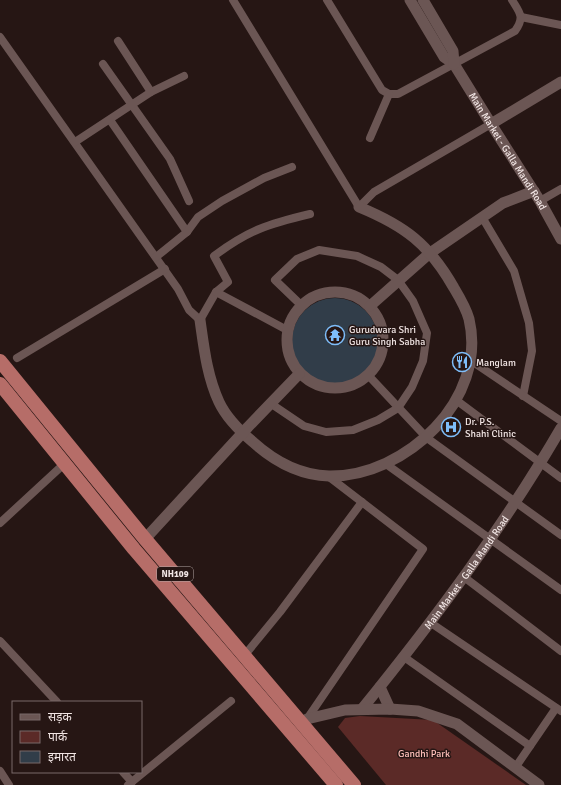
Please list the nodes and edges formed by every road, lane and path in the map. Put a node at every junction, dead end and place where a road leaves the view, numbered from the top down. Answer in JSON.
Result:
{"nodes":[{"id":1,"x":233,"y":0,"type":"edge"},
{"id":2,"x":327,"y":0,"type":"edge"},
{"id":3,"x":410,"y":0,"type":"edge"},
{"id":4,"x":423,"y":0,"type":"edge"},
{"id":5,"x":512,"y":0,"type":"edge"},
{"id":6,"x":521,"y":17,"type":"junction"},
{"id":7,"x":561,"y":25,"type":"edge"},
{"id":8,"x":0,"y":37,"type":"edge"},
{"id":9,"x":118,"y":41,"type":"dead end"},
{"id":10,"x":103,"y":64,"type":"dead end"},
{"id":11,"x":454,"y":64,"type":"junction"},
{"id":12,"x":184,"y":76,"type":"dead end"},
{"id":13,"x":561,"y":82,"type":"edge"},
{"id":14,"x":151,"y":92,"type":"junction"},
{"id":15,"x":389,"y":94,"type":"junction"},
{"id":16,"x":133,"y":105,"type":"junction"},
{"id":17,"x":110,"y":120,"type":"junction"},
{"id":18,"x":491,"y":124,"type":"junction"},
{"id":19,"x":370,"y":138,"type":"dead end"},
{"id":20,"x":75,"y":142,"type":"junction"},
{"id":21,"x":292,"y":167,"type":"dead end"},
{"id":22,"x":561,"y":189,"type":"edge"},
{"id":23,"x":534,"y":191,"type":"junction"},
{"id":24,"x":189,"y":200,"type":"dead end"},
{"id":25,"x":540,"y":201,"type":"junction"},
{"id":26,"x":359,"y":207,"type":"junction"},
{"id":27,"x":310,"y":214,"type":"dead end"},
{"id":28,"x":482,"y":217,"type":"junction"},
{"id":29,"x":187,"y":232,"type":"junction"},
{"id":30,"x":561,"y":239,"type":"edge"},
{"id":31,"x":430,"y":253,"type":"junction"},
{"id":32,"x":156,"y":258,"type":"junction"},
{"id":33,"x":165,"y":269,"type":"junction"},
{"id":34,"x":398,"y":280,"type":"junction"},
{"id":35,"x":216,"y":292,"type":"junction"},
{"id":36,"x":301,"y":305,"type":"junction"},
{"id":37,"x":370,"y":306,"type":"junction"},
{"id":38,"x":200,"y":320,"type":"junction"},
{"id":39,"x":287,"y":330,"type":"junction"},
{"id":40,"x":17,"y":358,"type":"dead end"},
{"id":41,"x":470,"y":360,"type":"junction"},
{"id":42,"x":0,"y":361,"type":"edge"},
{"id":43,"x":299,"y":374,"type":"junction"},
{"id":44,"x":368,"y":375,"type":"junction"},
{"id":45,"x":0,"y":384,"type":"edge"},
{"id":46,"x":523,"y":396,"type":"junction"},
{"id":47,"x":456,"y":400,"type":"junction"},
{"id":48,"x":270,"y":404,"type":"junction"},
{"id":49,"x":398,"y":408,"type":"junction"},
{"id":50,"x":561,"y":421,"type":"edge"},
{"id":51,"x":561,"y":428,"type":"edge"},
{"id":52,"x":242,"y":433,"type":"junction"},
{"id":53,"x":427,"y":438,"type":"junction"},
{"id":54,"x":541,"y":463,"type":"junction"},
{"id":55,"x":64,"y":464,"type":"junction"},
{"id":56,"x":386,"y":464,"type":"junction"},
{"id":57,"x":328,"y":476,"type":"junction"},
{"id":58,"x":561,"y":478,"type":"edge"},
{"id":59,"x":99,"y":482,"type":"junction"},
{"id":60,"x":86,"y":492,"type":"junction"},
{"id":61,"x":362,"y":502,"type":"junction"},
{"id":62,"x":515,"y":502,"type":"junction"},
{"id":63,"x":0,"y":523,"type":"edge"},
{"id":64,"x":561,"y":535,"type":"edge"},
{"id":65,"x":145,"y":539,"type":"junction"},
{"id":66,"x":492,"y":539,"type":"junction"},
{"id":67,"x":134,"y":549,"type":"junction"},
{"id":68,"x":464,"y":577,"type":"junction"},
{"id":69,"x":561,"y":590,"type":"edge"},
{"id":70,"x":431,"y":622,"type":"junction"},
{"id":71,"x":0,"y":640,"type":"edge"},
{"id":72,"x":561,"y":651,"type":"edge"},
{"id":73,"x":244,"y":656,"type":"junction"},
{"id":74,"x":404,"y":657,"type":"junction"},
{"id":75,"x":380,"y":687,"type":"junction"},
{"id":76,"x":56,"y":701,"type":"edge"},
{"id":77,"x":232,"y":701,"type":"dead end"},
{"id":78,"x":362,"y":709,"type":"junction"},
{"id":79,"x":390,"y":709,"type":"junction"},
{"id":80,"x":558,"y":709,"type":"edge"},
{"id":81,"x":300,"y":725,"type":"junction"},
{"id":82,"x":530,"y":746,"type":"junction"},
{"id":83,"x":515,"y":768,"type":"junction"},
{"id":84,"x":0,"y":771,"type":"edge"},
{"id":85,"x":124,"y":773,"type":"edge"},
{"id":86,"x":130,"y":783,"type":"edge"},
{"id":87,"x":9,"y":785,"type":"edge"},
{"id":88,"x":336,"y":785,"type":"edge"},
{"id":89,"x":354,"y":785,"type":"edge"},
{"id":90,"x":539,"y":785,"type":"edge"}],
"edges":[{"from":1,"to":26,"type":"street"},
{"from":2,"to":15,"type":"street"},
{"from":3,"to":11,"type":"street","name":"Main Market - Galla Mandi Road"},
{"from":4,"to":11,"type":"street","name":"Main Market - Galla Mandi Road"},
{"from":5,"to":6,"type":"street"},
{"from":6,"to":7,"type":"street"},
{"from":6,"to":11,"type":"street"},
{"from":8,"to":20,"type":"street"},
{"from":9,"to":14,"type":"street"},
{"from":10,"to":16,"type":"street"},
{"from":11,"to":15,"type":"street"},
{"from":11,"to":18,"type":"street","name":"Main Market - Galla Mandi Road"},
{"from":12,"to":14,"type":"street"},
{"from":13,"to":18,"type":"street"},
{"from":14,"to":16,"type":"street"},
{"from":15,"to":19,"type":"street"},
{"from":16,"to":17,"type":"street"},
{"from":16,"to":24,"type":"street"},
{"from":17,"to":20,"type":"street"},
{"from":17,"to":29,"type":"street"},
{"from":18,"to":23,"type":"street","name":"Main Market - Galla Mandi Road"},
{"from":18,"to":26,"type":"street"},
{"from":20,"to":32,"type":"street"},
{"from":21,"to":29,"type":"street"},
{"from":22,"to":25,"type":"street"},
{"from":23,"to":25,"type":"street","name":"Main Market - Galla Mandi Road"},
{"from":23,"to":28,"type":"street"},
{"from":25,"to":30,"type":"street","name":"Main Market - Galla Mandi Road"},
{"from":26,"to":31,"type":"street"},
{"from":27,"to":35,"type":"street"},
{"from":28,"to":31,"type":"street"},
{"from":28,"to":46,"type":"street"},
{"from":29,"to":32,"type":"street"},
{"from":31,"to":34,"type":"street"},
{"from":31,"to":41,"type":"street"},
{"from":32,"to":33,"type":"street"},
{"from":33,"to":38,"type":"street"},
{"from":33,"to":40,"type":"street"},
{"from":34,"to":36,"type":"street"},
{"from":34,"to":37,"type":"street"},
{"from":34,"to":49,"type":"street"},
{"from":35,"to":38,"type":"street"},
{"from":35,"to":39,"type":"street"},
{"from":36,"to":37,"type":"street"},
{"from":36,"to":39,"type":"street"},
{"from":37,"to":44,"type":"street"},
{"from":38,"to":52,"type":"street"},
{"from":39,"to":43,"type":"street"},
{"from":41,"to":46,"type":"street"},
{"from":41,"to":47,"type":"street"},
{"from":42,"to":59,"type":"highway","number":"NH109"},
{"from":43,"to":44,"type":"street"},
{"from":43,"to":48,"type":"street"},
{"from":44,"to":49,"type":"street"},
{"from":45,"to":55,"type":"highway","number":"NH109"},
{"from":46,"to":50,"type":"street"},
{"from":47,"to":53,"type":"street"},
{"from":47,"to":54,"type":"street"},
{"from":48,"to":49,"type":"street"},
{"from":48,"to":52,"type":"street"},
{"from":49,"to":53,"type":"street"},
{"from":51,"to":54,"type":"street","name":"Main Market - Galla Mandi Road"},
{"from":52,"to":57,"type":"street"},
{"from":52,"to":65,"type":"street"},
{"from":53,"to":56,"type":"street"},
{"from":53,"to":62,"type":"street"},
{"from":54,"to":58,"type":"street"},
{"from":54,"to":62,"type":"street","name":"Main Market - Galla Mandi Road"},
{"from":55,"to":60,"type":"highway","number":"NH109"},
{"from":55,"to":63,"type":"street"},
{"from":56,"to":57,"type":"street"},
{"from":56,"to":66,"type":"street"},
{"from":57,"to":61,"type":"street"},
{"from":59,"to":60,"type":"highway"},
{"from":59,"to":65,"type":"highway","number":"NH109"},
{"from":60,"to":67,"type":"highway","number":"NH109"},
{"from":61,"to":73,"type":"street"},
{"from":61,"to":81,"type":"street"},
{"from":62,"to":64,"type":"street"},
{"from":62,"to":66,"type":"street","name":"Main Market - Galla Mandi Road"},
{"from":65,"to":67,"type":"highway"},
{"from":65,"to":73,"type":"highway","number":"NH109"},
{"from":66,"to":68,"type":"street","name":"Main Market - Galla Mandi Road"},
{"from":66,"to":69,"type":"street"},
{"from":67,"to":81,"type":"highway","number":"NH109"},
{"from":68,"to":70,"type":"street","name":"Main Market - Galla Mandi Road"},
{"from":68,"to":72,"type":"street"},
{"from":70,"to":74,"type":"street","name":"Main Market - Galla Mandi Road"},
{"from":70,"to":80,"type":"street"},
{"from":71,"to":76,"type":"street"},
{"from":73,"to":81,"type":"highway","number":"NH109"},
{"from":74,"to":75,"type":"street","name":"Main Market - Galla Mandi Road"},
{"from":74,"to":82,"type":"street"},
{"from":75,"to":78,"type":"street","name":"Main Market - Galla Mandi Road"},
{"from":75,"to":79,"type":"street"},
{"from":77,"to":86,"type":"street"},
{"from":78,"to":79,"type":"street"},
{"from":78,"to":81,"type":"street"},
{"from":79,"to":83,"type":"street"},
{"from":80,"to":82,"type":"street"},
{"from":81,"to":88,"type":"highway","number":"NH109"},
{"from":81,"to":89,"type":"highway","number":"NH109"},
{"from":82,"to":83,"type":"street"},
{"from":83,"to":90,"type":"street"},
{"from":84,"to":87,"type":"street"},
{"from":85,"to":86,"type":"street"}]}
